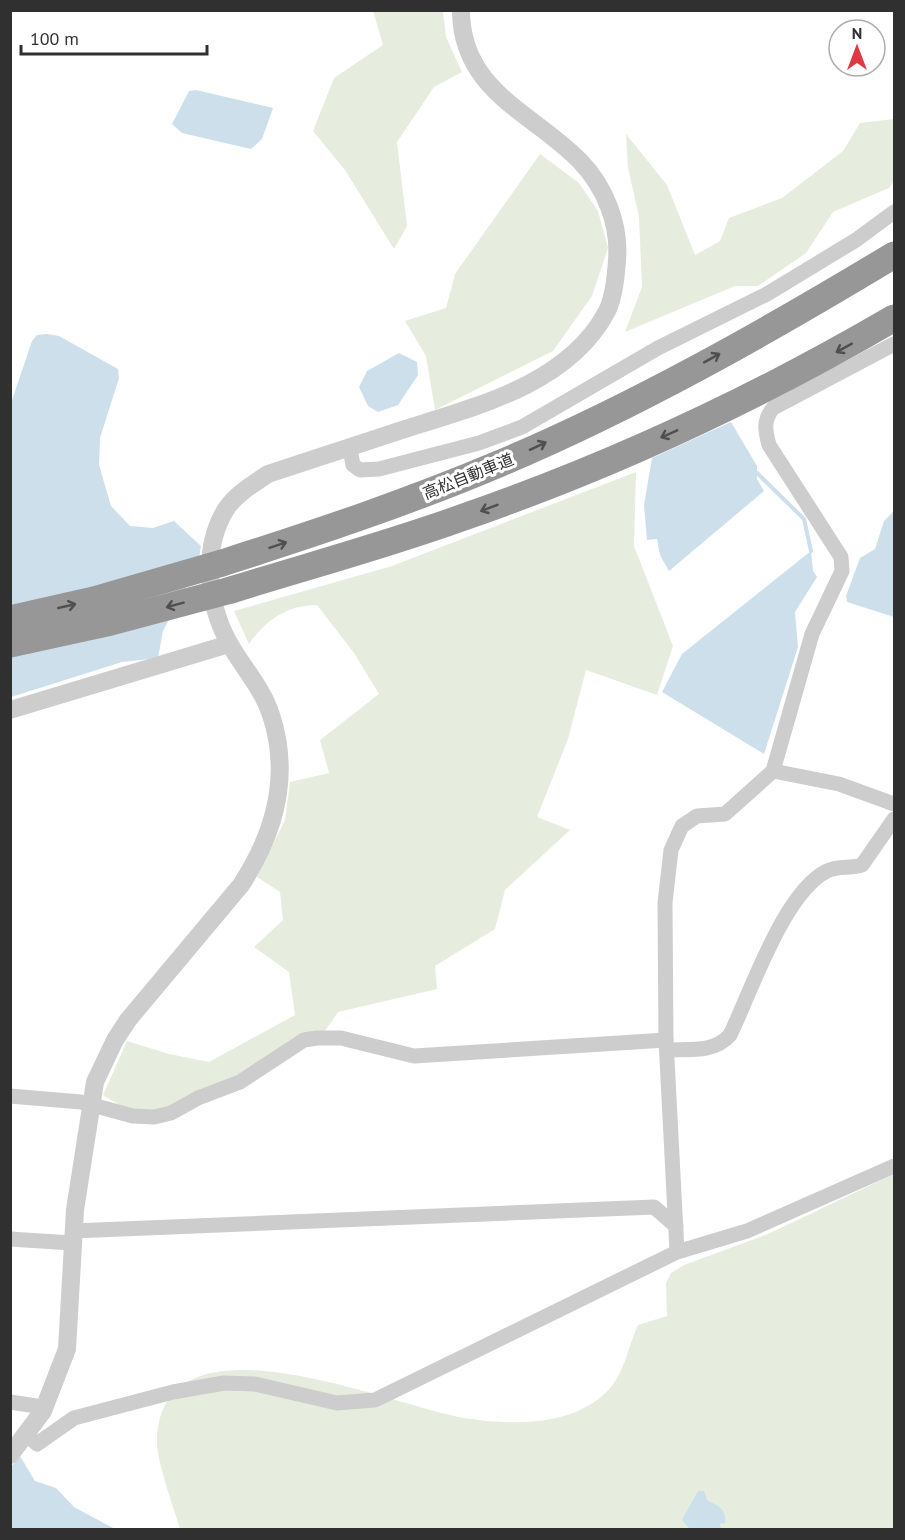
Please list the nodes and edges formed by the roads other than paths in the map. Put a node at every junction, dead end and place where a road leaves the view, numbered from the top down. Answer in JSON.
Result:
{"nodes":[{"id":1,"x":461,"y":10,"type":"edge"},
{"id":2,"x":894,"y":212,"type":"edge"},
{"id":3,"x":894,"y":255,"type":"edge"},
{"id":4,"x":894,"y":318,"type":"edge"},
{"id":5,"x":894,"y":344,"type":"edge"},
{"id":6,"x":350,"y":449,"type":"junction"},
{"id":7,"x":10,"y":620,"type":"edge"},
{"id":8,"x":10,"y":644,"type":"edge"},
{"id":9,"x":229,"y":644,"type":"junction"},
{"id":10,"x":10,"y":710,"type":"edge"},
{"id":11,"x":773,"y":771,"type":"junction"},
{"id":12,"x":894,"y":810,"type":"edge"},
{"id":13,"x":667,"y":1045,"type":"junction"},
{"id":14,"x":10,"y":1096,"type":"edge"},
{"id":15,"x":91,"y":1104,"type":"junction"},
{"id":16,"x":894,"y":1166,"type":"edge"},
{"id":17,"x":676,"y":1226,"type":"junction"},
{"id":18,"x":72,"y":1237,"type":"junction"},
{"id":19,"x":10,"y":1239,"type":"edge"},
{"id":20,"x":677,"y":1252,"type":"junction"},
{"id":21,"x":10,"y":1402,"type":"edge"},
{"id":22,"x":43,"y":1411,"type":"junction"},
{"id":23,"x":27,"y":1435,"type":"junction"},
{"id":24,"x":10,"y":1455,"type":"edge"}],
"edges":[{"from":1,"to":6,"type":"street"},
{"from":2,"to":6,"type":"street"},
{"from":7,"to":3,"type":"highway","name":"高松自動車道","one_way":true,"bridge":true},
{"from":4,"to":8,"type":"highway","one_way":true,"bridge":true},
{"from":5,"to":11,"type":"street"},
{"from":6,"to":9,"type":"street"},
{"from":9,"to":10,"type":"street"},
{"from":9,"to":15,"type":"street"},
{"from":11,"to":12,"type":"street"},
{"from":11,"to":13,"type":"street"},
{"from":12,"to":13,"type":"street"},
{"from":13,"to":15,"type":"street"},
{"from":13,"to":17,"type":"street"},
{"from":14,"to":15,"type":"street"},
{"from":15,"to":18,"type":"street"},
{"from":16,"to":20,"type":"street"},
{"from":17,"to":18,"type":"street"},
{"from":17,"to":20,"type":"street"},
{"from":18,"to":19,"type":"street"},
{"from":18,"to":22,"type":"street"},
{"from":20,"to":23,"type":"street"},
{"from":21,"to":22,"type":"street"},
{"from":22,"to":23,"type":"street"},
{"from":23,"to":24,"type":"street"}]}
